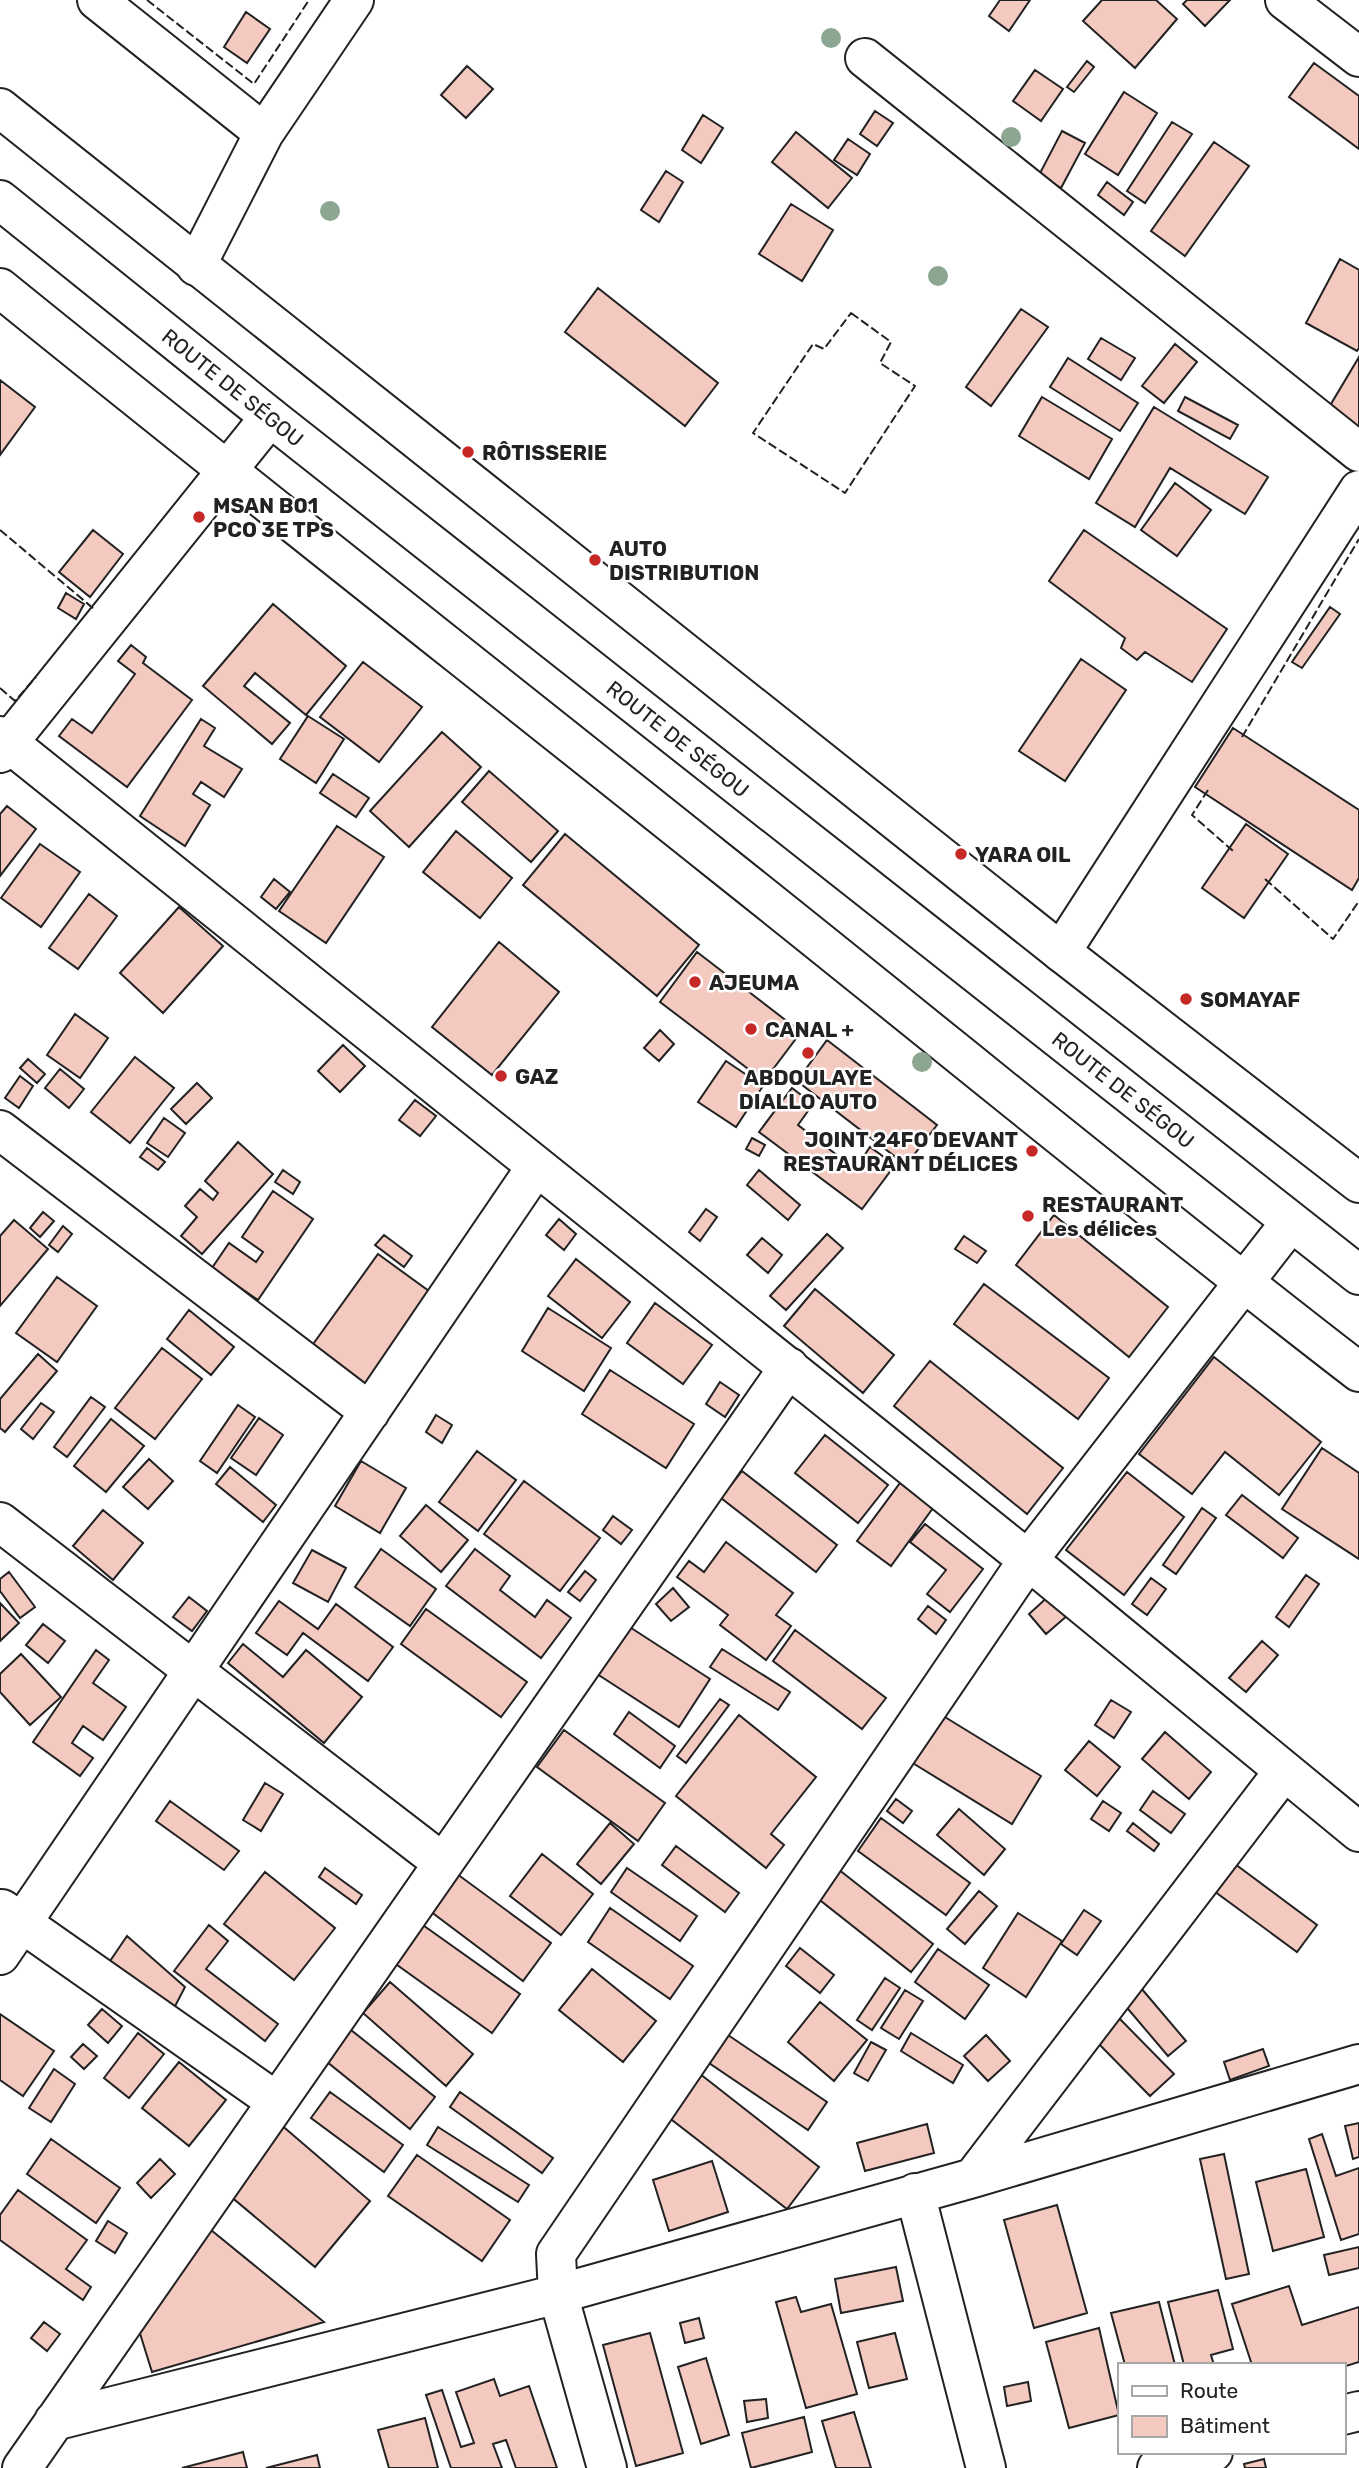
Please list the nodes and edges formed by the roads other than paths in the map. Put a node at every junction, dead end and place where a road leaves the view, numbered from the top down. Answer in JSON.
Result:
{"nodes":[{"id":1,"x":97,"y":0,"type":"edge"},
{"id":2,"x":354,"y":0,"type":"edge"},
{"id":3,"x":1285,"y":0,"type":"edge"},
{"id":4,"x":1359,"y":57,"type":"edge"},
{"id":5,"x":865,"y":58,"type":"dead end"},
{"id":6,"x":0,"y":108,"type":"edge"},
{"id":7,"x":264,"y":133,"type":"junction"},
{"id":8,"x":0,"y":200,"type":"edge"},
{"id":9,"x":197,"y":266,"type":"junction"},
{"id":10,"x":0,"y":288,"type":"edge"},
{"id":11,"x":271,"y":417,"type":"junction"},
{"id":12,"x":1359,"y":452,"type":"edge"},
{"id":13,"x":226,"y":472,"type":"junction"},
{"id":14,"x":1359,"y":490,"type":"edge"},
{"id":15,"x":3,"y":743,"type":"edge"},
{"id":16,"x":1061,"y":952,"type":"junction"},
{"id":17,"x":0,"y":1130,"type":"edge"},
{"id":18,"x":536,"y":1167,"type":"junction"},
{"id":19,"x":1359,"y":1183,"type":"edge"},
{"id":20,"x":1290,"y":1223,"type":"junction"},
{"id":21,"x":1359,"y":1275,"type":"edge"},
{"id":22,"x":1244,"y":1283,"type":"junction"},
{"id":23,"x":789,"y":1367,"type":"junction"},
{"id":24,"x":1359,"y":1372,"type":"edge"},
{"id":25,"x":370,"y":1412,"type":"junction"},
{"id":26,"x":0,"y":1522,"type":"edge"},
{"id":27,"x":1028,"y":1560,"type":"junction"},
{"id":28,"x":194,"y":1671,"type":"junction"},
{"id":29,"x":1284,"y":1771,"type":"junction"},
{"id":30,"x":1359,"y":1832,"type":"edge"},
{"id":31,"x":443,"y":1863,"type":"junction"},
{"id":32,"x":7,"y":1929,"type":"edge"},
{"id":33,"x":1359,"y":2064,"type":"edge"},
{"id":34,"x":277,"y":2102,"type":"junction"},
{"id":35,"x":972,"y":2178,"type":"junction"},
{"id":36,"x":915,"y":2193,"type":"junction"},
{"id":37,"x":558,"y":2294,"type":"junction"},
{"id":38,"x":54,"y":2421,"type":"junction"},
{"id":39,"x":1206,"y":2454,"type":"edge"},
{"id":40,"x":22,"y":2468,"type":"edge"},
{"id":41,"x":607,"y":2468,"type":"edge"},
{"id":42,"x":986,"y":2468,"type":"edge"},
{"id":43,"x":1157,"y":2468,"type":"edge"}],
"edges":[{"from":1,"to":7,"type":"main road"},
{"from":2,"to":7,"type":"main road"},
{"from":3,"to":4,"type":"main road"},
{"from":5,"to":12,"type":"main road"},
{"from":6,"to":9,"type":"main road"},
{"from":7,"to":9,"type":"main road"},
{"from":8,"to":11,"type":"main road","name":"ROUTE DE SÉGOU"},
{"from":9,"to":16,"type":"main road"},
{"from":10,"to":13,"type":"main road"},
{"from":11,"to":13,"type":"main road"},
{"from":11,"to":20,"type":"main road","name":"ROUTE DE SÉGOU"},
{"from":13,"to":15,"type":"main road"},
{"from":13,"to":22,"type":"main road"},
{"from":14,"to":16,"type":"main road"},
{"from":15,"to":18,"type":"main road"},
{"from":16,"to":19,"type":"main road"},
{"from":17,"to":25,"type":"main road"},
{"from":18,"to":23,"type":"main road"},
{"from":18,"to":25,"type":"main road"},
{"from":20,"to":21,"type":"main road","name":"ROUTE DE SÉGOU"},
{"from":20,"to":22,"type":"main road"},
{"from":22,"to":24,"type":"main road"},
{"from":22,"to":27,"type":"main road"},
{"from":23,"to":27,"type":"main road"},
{"from":23,"to":31,"type":"main road"},
{"from":25,"to":28,"type":"main road"},
{"from":26,"to":28,"type":"main road"},
{"from":27,"to":29,"type":"main road"},
{"from":27,"to":37,"type":"main road"},
{"from":28,"to":31,"type":"main road"},
{"from":28,"to":32,"type":"main road"},
{"from":29,"to":30,"type":"main road"},
{"from":29,"to":35,"type":"main road"},
{"from":31,"to":34,"type":"main road"},
{"from":32,"to":34,"type":"main road"},
{"from":33,"to":35,"type":"main road"},
{"from":34,"to":38,"type":"main road"},
{"from":35,"to":36,"type":"main road"},
{"from":36,"to":37,"type":"main road"},
{"from":36,"to":42,"type":"main road"},
{"from":37,"to":38,"type":"main road"},
{"from":37,"to":41,"type":"main road"},
{"from":38,"to":40,"type":"main road"},
{"from":39,"to":43,"type":"main road"}]}
